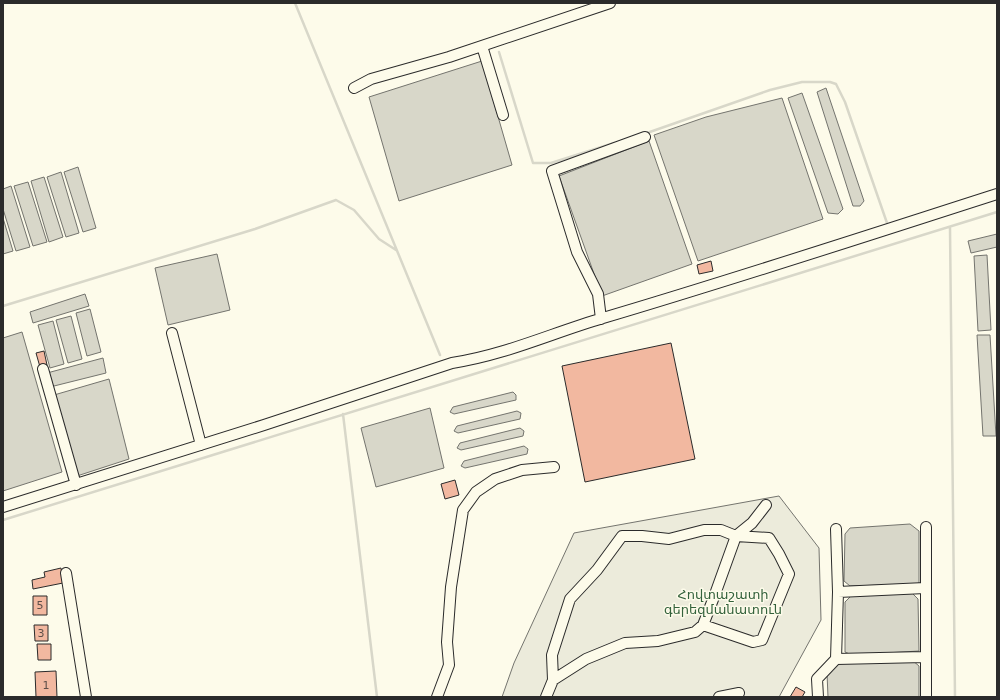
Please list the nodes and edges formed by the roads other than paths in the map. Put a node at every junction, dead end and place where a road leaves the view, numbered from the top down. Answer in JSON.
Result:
{"nodes":[{"id":1,"x":610,"y":3,"type":"edge"},
{"id":2,"x":482,"y":46,"type":"junction"},
{"id":3,"x":354,"y":88,"type":"dead end"},
{"id":4,"x":503,"y":115,"type":"dead end"},
{"id":5,"x":645,"y":137,"type":"dead end"},
{"id":6,"x":997,"y":194,"type":"edge"},
{"id":7,"x":601,"y":319,"type":"junction"},
{"id":8,"x":172,"y":333,"type":"dead end"},
{"id":9,"x":43,"y":369,"type":"dead end"},
{"id":10,"x":201,"y":445,"type":"junction"},
{"id":11,"x":554,"y":467,"type":"dead end"},
{"id":12,"x":76,"y":485,"type":"junction"},
{"id":13,"x":766,"y":505,"type":"dead end"},
{"id":14,"x":3,"y":507,"type":"edge"},
{"id":15,"x":926,"y":527,"type":"dead end"},
{"id":16,"x":836,"y":529,"type":"dead end"},
{"id":17,"x":736,"y":536,"type":"junction"},
{"id":18,"x":66,"y":573,"type":"dead end"},
{"id":19,"x":925,"y":588,"type":"junction"},
{"id":20,"x":838,"y":592,"type":"junction"},
{"id":21,"x":702,"y":625,"type":"junction"},
{"id":22,"x":924,"y":657,"type":"junction"},
{"id":23,"x":836,"y":659,"type":"junction"},
{"id":24,"x":553,"y":680,"type":"junction"},
{"id":25,"x":739,"y":693,"type":"dead end"},
{"id":26,"x":86,"y":697,"type":"edge"},
{"id":27,"x":437,"y":697,"type":"edge"},
{"id":28,"x":546,"y":697,"type":"edge"},
{"id":29,"x":719,"y":697,"type":"edge"},
{"id":30,"x":818,"y":697,"type":"edge"},
{"id":31,"x":926,"y":697,"type":"edge"}],
"edges":[{"from":1,"to":2,"type":"street"},
{"from":2,"to":3,"type":"street"},
{"from":2,"to":4,"type":"street"},
{"from":5,"to":7,"type":"street"},
{"from":6,"to":7,"type":"street"},
{"from":7,"to":10,"type":"street"},
{"from":8,"to":10,"type":"street"},
{"from":9,"to":12,"type":"street"},
{"from":10,"to":12,"type":"street"},
{"from":11,"to":27,"type":"street"},
{"from":12,"to":14,"type":"street"},
{"from":13,"to":17,"type":"street"},
{"from":15,"to":19,"type":"street"},
{"from":16,"to":20,"type":"street"},
{"from":17,"to":21,"type":"street"},
{"from":17,"to":21,"type":"street"},
{"from":17,"to":24,"type":"street"},
{"from":18,"to":26,"type":"street"},
{"from":19,"to":20,"type":"street"},
{"from":19,"to":22,"type":"street"},
{"from":20,"to":23,"type":"street"},
{"from":21,"to":24,"type":"street"},
{"from":22,"to":23,"type":"street"},
{"from":22,"to":31,"type":"street"},
{"from":23,"to":30,"type":"street"},
{"from":24,"to":28,"type":"street"},
{"from":25,"to":29,"type":"street"}]}
